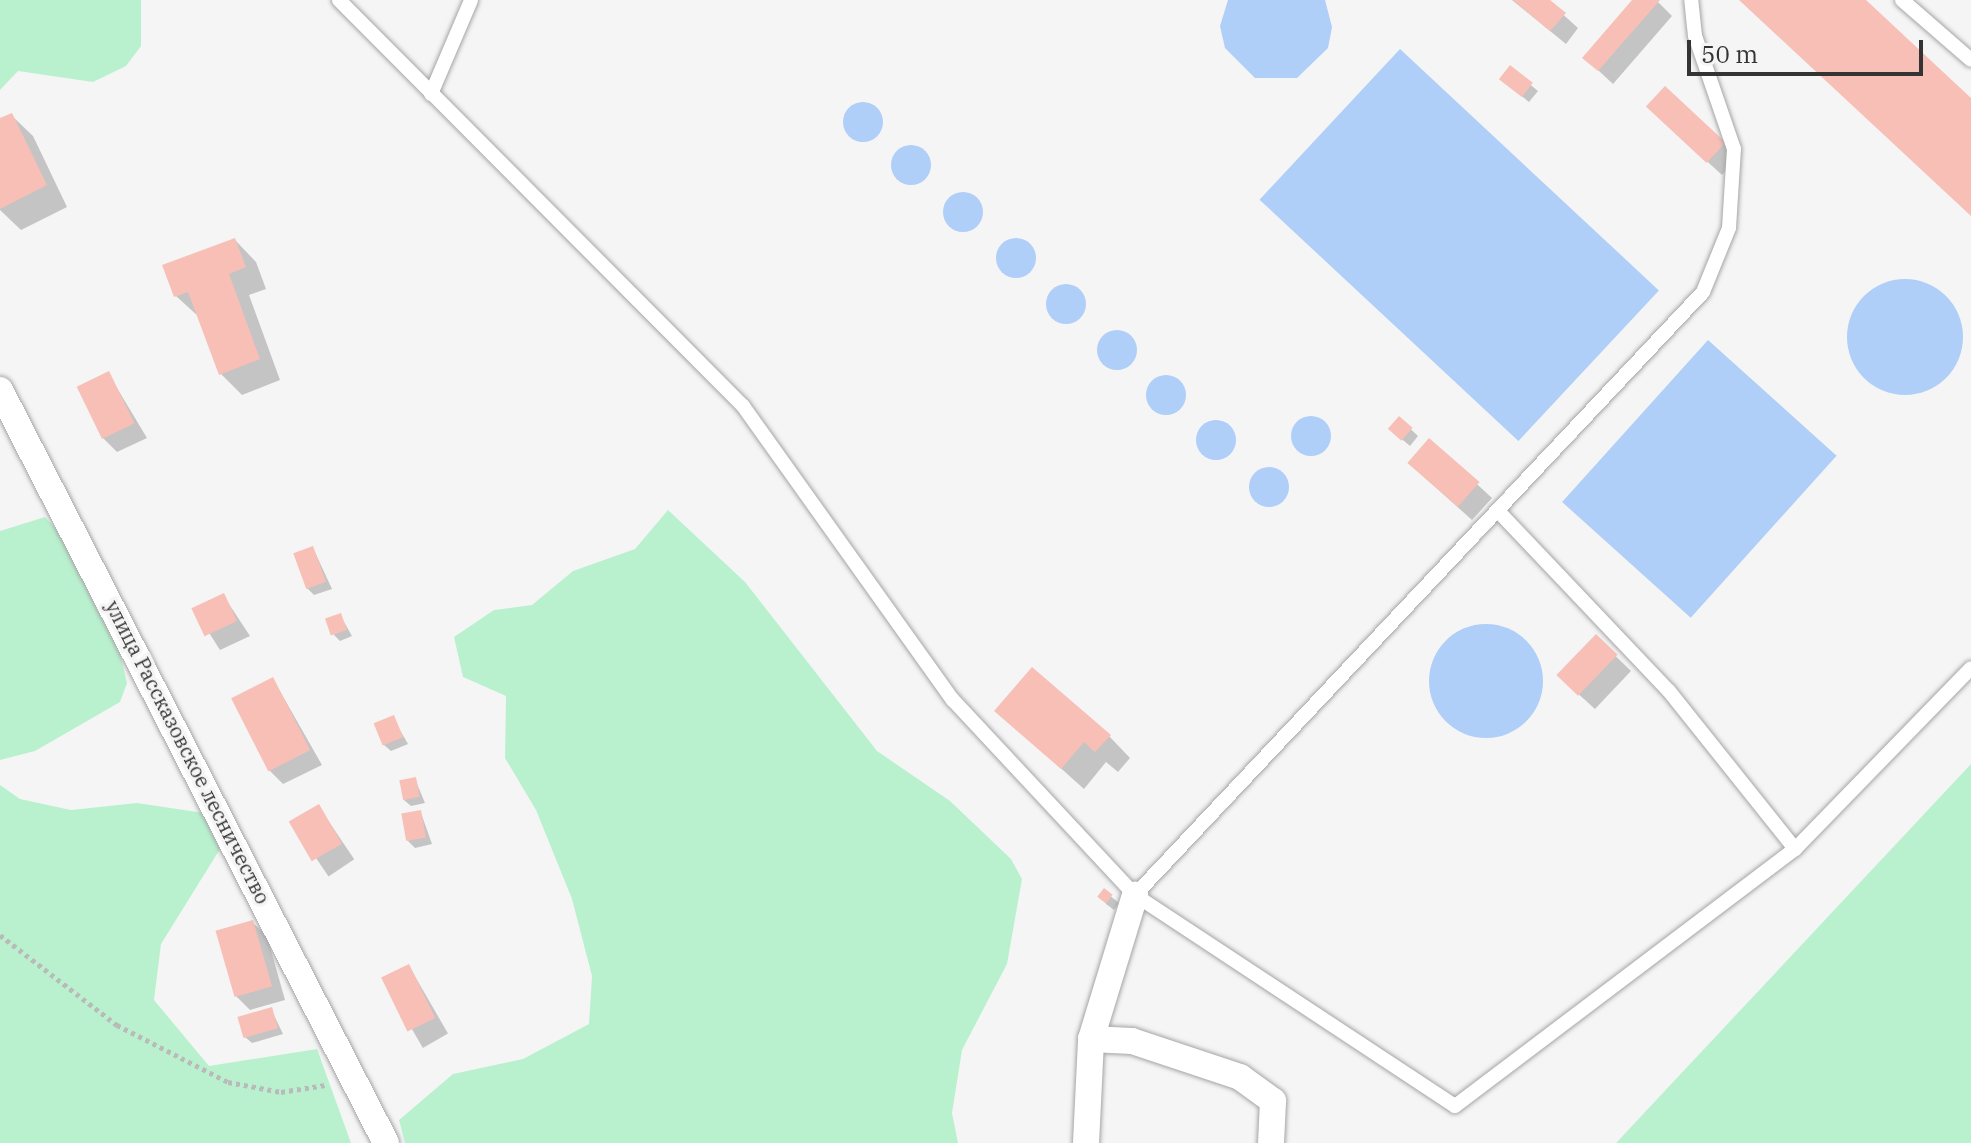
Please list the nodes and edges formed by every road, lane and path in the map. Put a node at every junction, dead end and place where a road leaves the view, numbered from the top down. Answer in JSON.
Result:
{"nodes":[{"id":1,"x":339,"y":0,"type":"edge"},
{"id":2,"x":471,"y":0,"type":"edge"},
{"id":3,"x":1691,"y":0,"type":"edge"},
{"id":4,"x":1902,"y":0,"type":"edge"},
{"id":5,"x":1971,"y":60,"type":"edge"},
{"id":6,"x":431,"y":94,"type":"junction"},
{"id":7,"x":0,"y":390,"type":"edge"},
{"id":8,"x":1498,"y":511,"type":"junction"},
{"id":9,"x":1971,"y":668,"type":"edge"},
{"id":10,"x":1795,"y":849,"type":"junction"},
{"id":11,"x":1135,"y":895,"type":"junction"},
{"id":12,"x":0,"y":935,"type":"edge"},
{"id":13,"x":1091,"y":1039,"type":"junction"},
{"id":14,"x":358,"y":1080,"type":"junction"},
{"id":15,"x":386,"y":1143,"type":"edge"},
{"id":16,"x":1086,"y":1143,"type":"edge"},
{"id":17,"x":1271,"y":1143,"type":"edge"}],
"edges":[{"from":1,"to":6,"type":"lane"},
{"from":2,"to":6,"type":"lane"},
{"from":3,"to":8,"type":"lane"},
{"from":4,"to":5,"type":"lane"},
{"from":6,"to":11,"type":"lane"},
{"from":7,"to":14,"type":"street","name":"улица Рассказовское лесничество"},
{"from":8,"to":10,"type":"lane"},
{"from":8,"to":11,"type":"lane"},
{"from":9,"to":10,"type":"lane"},
{"from":10,"to":11,"type":"lane"},
{"from":11,"to":13,"type":"street"},
{"from":12,"to":14,"type":"path"},
{"from":13,"to":16,"type":"street"},
{"from":13,"to":17,"type":"street"},
{"from":14,"to":15,"type":"street","name":"улица Рассказовское лесничество"}]}
